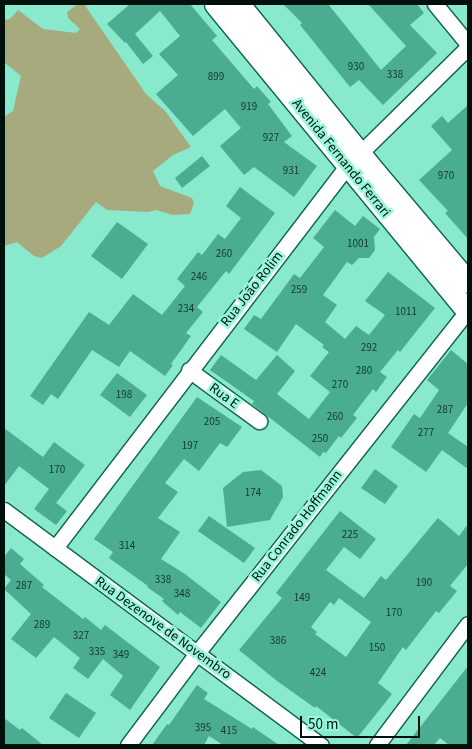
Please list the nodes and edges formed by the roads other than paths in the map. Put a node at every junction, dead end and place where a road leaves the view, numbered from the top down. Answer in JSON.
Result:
{"nodes":[{"id":1,"x":215,"y":4,"type":"edge"},
{"id":2,"x":239,"y":4,"type":"edge"},
{"id":3,"x":435,"y":4,"type":"edge"},
{"id":4,"x":468,"y":45,"type":"edge"},
{"id":5,"x":353,"y":159,"type":"junction"},
{"id":6,"x":468,"y":282,"type":"edge"},
{"id":7,"x":468,"y":311,"type":"edge"},
{"id":8,"x":189,"y":370,"type":"junction"},
{"id":9,"x":259,"y":421,"type":"dead end"},
{"id":10,"x":4,"y":510,"type":"edge"},
{"id":11,"x":54,"y":548,"type":"junction"},
{"id":12,"x":468,"y":624,"type":"edge"},
{"id":13,"x":197,"y":653,"type":"junction"},
{"id":14,"x":128,"y":745,"type":"edge"},
{"id":15,"x":322,"y":745,"type":"edge"},
{"id":16,"x":377,"y":745,"type":"edge"}],
"edges":[{"from":1,"to":5,"type":"main road","name":"Avenida Fernando Ferrari"},
{"from":2,"to":5,"type":"main road","name":"Avenida Fernando Ferrari"},
{"from":3,"to":4,"type":"street"},
{"from":4,"to":5,"type":"street","name":"Rua João Rolim"},
{"from":5,"to":6,"type":"main road","name":"Avenida Fernando Ferrari"},
{"from":5,"to":7,"type":"main road","name":"Avenida Fernando Ferrari"},
{"from":5,"to":8,"type":"street","name":"Rua João Rolim"},
{"from":7,"to":13,"type":"street","name":"Rua Conrado Hoffmann"},
{"from":8,"to":9,"type":"street","name":"Rua E"},
{"from":8,"to":11,"type":"street","name":"Rua João Rolim"},
{"from":10,"to":11,"type":"street","name":"Rua Dezenove de Novembro"},
{"from":11,"to":13,"type":"street","name":"Rua Dezenove de Novembro"},
{"from":12,"to":16,"type":"street"},
{"from":13,"to":14,"type":"street","name":"Rua Conrado Hoffmann"},
{"from":13,"to":15,"type":"street","name":"Rua Dezenove de Novembro"}]}
